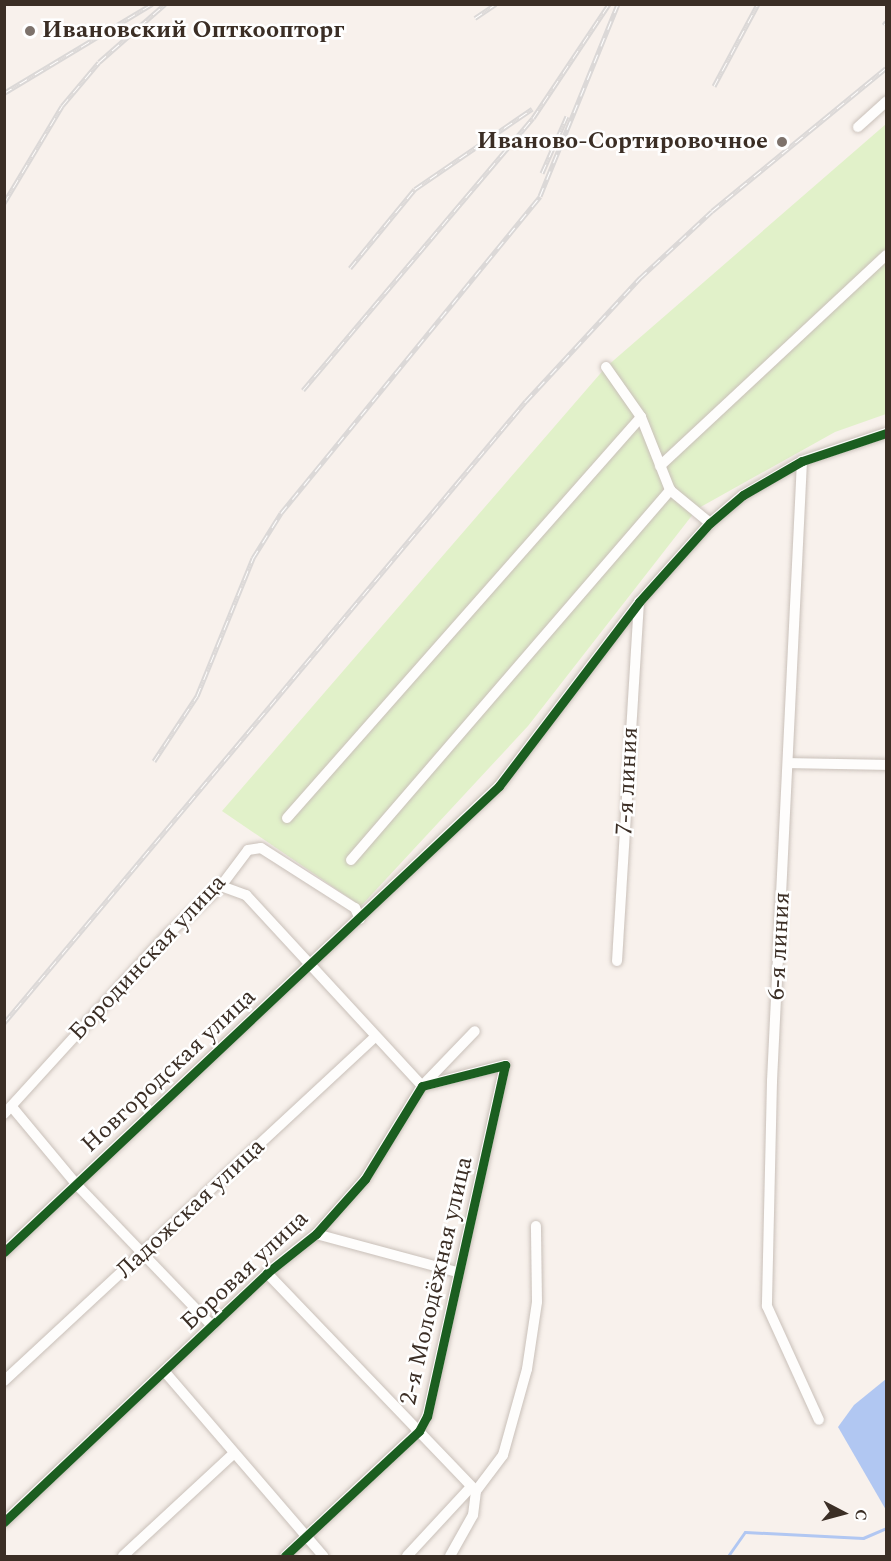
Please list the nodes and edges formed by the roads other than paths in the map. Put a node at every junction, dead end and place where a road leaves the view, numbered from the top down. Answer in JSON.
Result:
{"nodes":[{"id":1,"x":886,"y":102,"type":"edge"},
{"id":2,"x":858,"y":127,"type":"dead end"},
{"id":3,"x":886,"y":255,"type":"edge"},
{"id":4,"x":606,"y":367,"type":"dead end"},
{"id":5,"x":640,"y":417,"type":"junction"},
{"id":6,"x":886,"y":433,"type":"edge"},
{"id":7,"x":802,"y":461,"type":"junction"},
{"id":8,"x":660,"y":466,"type":"junction"},
{"id":9,"x":670,"y":490,"type":"junction"},
{"id":10,"x":710,"y":523,"type":"junction"},
{"id":11,"x":639,"y":602,"type":"junction"},
{"id":12,"x":790,"y":763,"type":"junction"},
{"id":13,"x":886,"y":765,"type":"edge"},
{"id":14,"x":287,"y":818,"type":"dead end"},
{"id":15,"x":351,"y":860,"type":"dead end"},
{"id":16,"x":221,"y":886,"type":"junction"},
{"id":17,"x":360,"y":919,"type":"junction"},
{"id":18,"x":617,"y":961,"type":"dead end"},
{"id":19,"x":309,"y":967,"type":"junction"},
{"id":20,"x":475,"y":1031,"type":"dead end"},
{"id":21,"x":375,"y":1036,"type":"junction"},
{"id":22,"x":422,"y":1086,"type":"junction"},
{"id":23,"x":8,"y":1111,"type":"edge"},
{"id":24,"x":76,"y":1185,"type":"junction"},
{"id":25,"x":536,"y":1226,"type":"dead end"},
{"id":26,"x":315,"y":1234,"type":"junction"},
{"id":27,"x":4,"y":1252,"type":"edge"},
{"id":28,"x":145,"y":1253,"type":"junction"},
{"id":29,"x":456,"y":1272,"type":"junction"},
{"id":30,"x":267,"y":1273,"type":"junction"},
{"id":31,"x":212,"y":1326,"type":"junction"},
{"id":32,"x":165,"y":1372,"type":"junction"},
{"id":33,"x":4,"y":1381,"type":"edge"},
{"id":34,"x":819,"y":1420,"type":"dead end"},
{"id":35,"x":419,"y":1431,"type":"junction"},
{"id":36,"x":232,"y":1455,"type":"junction"},
{"id":37,"x":472,"y":1490,"type":"junction"},
{"id":38,"x":4,"y":1522,"type":"edge"},
{"id":39,"x":304,"y":1537,"type":"junction"},
{"id":40,"x":123,"y":1557,"type":"edge"},
{"id":41,"x":285,"y":1557,"type":"edge"},
{"id":42,"x":323,"y":1557,"type":"edge"},
{"id":43,"x":407,"y":1557,"type":"edge"},
{"id":44,"x":450,"y":1557,"type":"edge"}],
"edges":[{"from":1,"to":2,"type":"street"},
{"from":3,"to":8,"type":"street"},
{"from":4,"to":5,"type":"street"},
{"from":5,"to":8,"type":"street"},
{"from":5,"to":14,"type":"street"},
{"from":6,"to":7,"type":"street","name":"Новгородская улица"},
{"from":7,"to":10,"type":"street","name":"Новгородская улица"},
{"from":7,"to":12,"type":"street","name":"6-я линия"},
{"from":8,"to":9,"type":"street"},
{"from":9,"to":10,"type":"street"},
{"from":9,"to":15,"type":"street"},
{"from":10,"to":11,"type":"street","name":"Новгородская улица"},
{"from":11,"to":17,"type":"street","name":"Новгородская улица"},
{"from":11,"to":18,"type":"street","name":"7-я линия"},
{"from":12,"to":13,"type":"street"},
{"from":12,"to":34,"type":"street","name":"6-я линия"},
{"from":16,"to":17,"type":"street","name":"Бородинская улица"},
{"from":16,"to":19,"type":"street"},
{"from":16,"to":23,"type":"street","name":"Бородинская улица"},
{"from":17,"to":19,"type":"street","name":"Новгородская улица"},
{"from":19,"to":21,"type":"street"},
{"from":19,"to":24,"type":"street","name":"Новгородская улица"},
{"from":20,"to":22,"type":"street","name":"Боровая улица"},
{"from":21,"to":22,"type":"street"},
{"from":21,"to":28,"type":"street","name":"Ладожская улица"},
{"from":22,"to":26,"type":"street","name":"Боровая улица"},
{"from":22,"to":29,"type":"street","name":"2-я Молодёжная улица"},
{"from":23,"to":24,"type":"street"},
{"from":24,"to":27,"type":"street","name":"Новгородская улица"},
{"from":24,"to":28,"type":"street"},
{"from":25,"to":37,"type":"street"},
{"from":26,"to":29,"type":"street"},
{"from":26,"to":30,"type":"street","name":"Боровая улица"},
{"from":28,"to":31,"type":"street"},
{"from":28,"to":33,"type":"street","name":"Ладожская улица"},
{"from":29,"to":35,"type":"street","name":"2-я Молодёжная улица"},
{"from":30,"to":31,"type":"street","name":"Боровая улица"},
{"from":30,"to":35,"type":"street"},
{"from":31,"to":32,"type":"street","name":"Боровая улица"},
{"from":32,"to":36,"type":"street"},
{"from":32,"to":38,"type":"street","name":"Боровая улица"},
{"from":35,"to":37,"type":"street"},
{"from":35,"to":39,"type":"street","name":"2-я Молодёжная улица"},
{"from":36,"to":39,"type":"street"},
{"from":36,"to":40,"type":"street"},
{"from":37,"to":43,"type":"street"},
{"from":37,"to":44,"type":"street"},
{"from":39,"to":41,"type":"street","name":"2-я Молодёжная улица"},
{"from":39,"to":42,"type":"street"}]}
